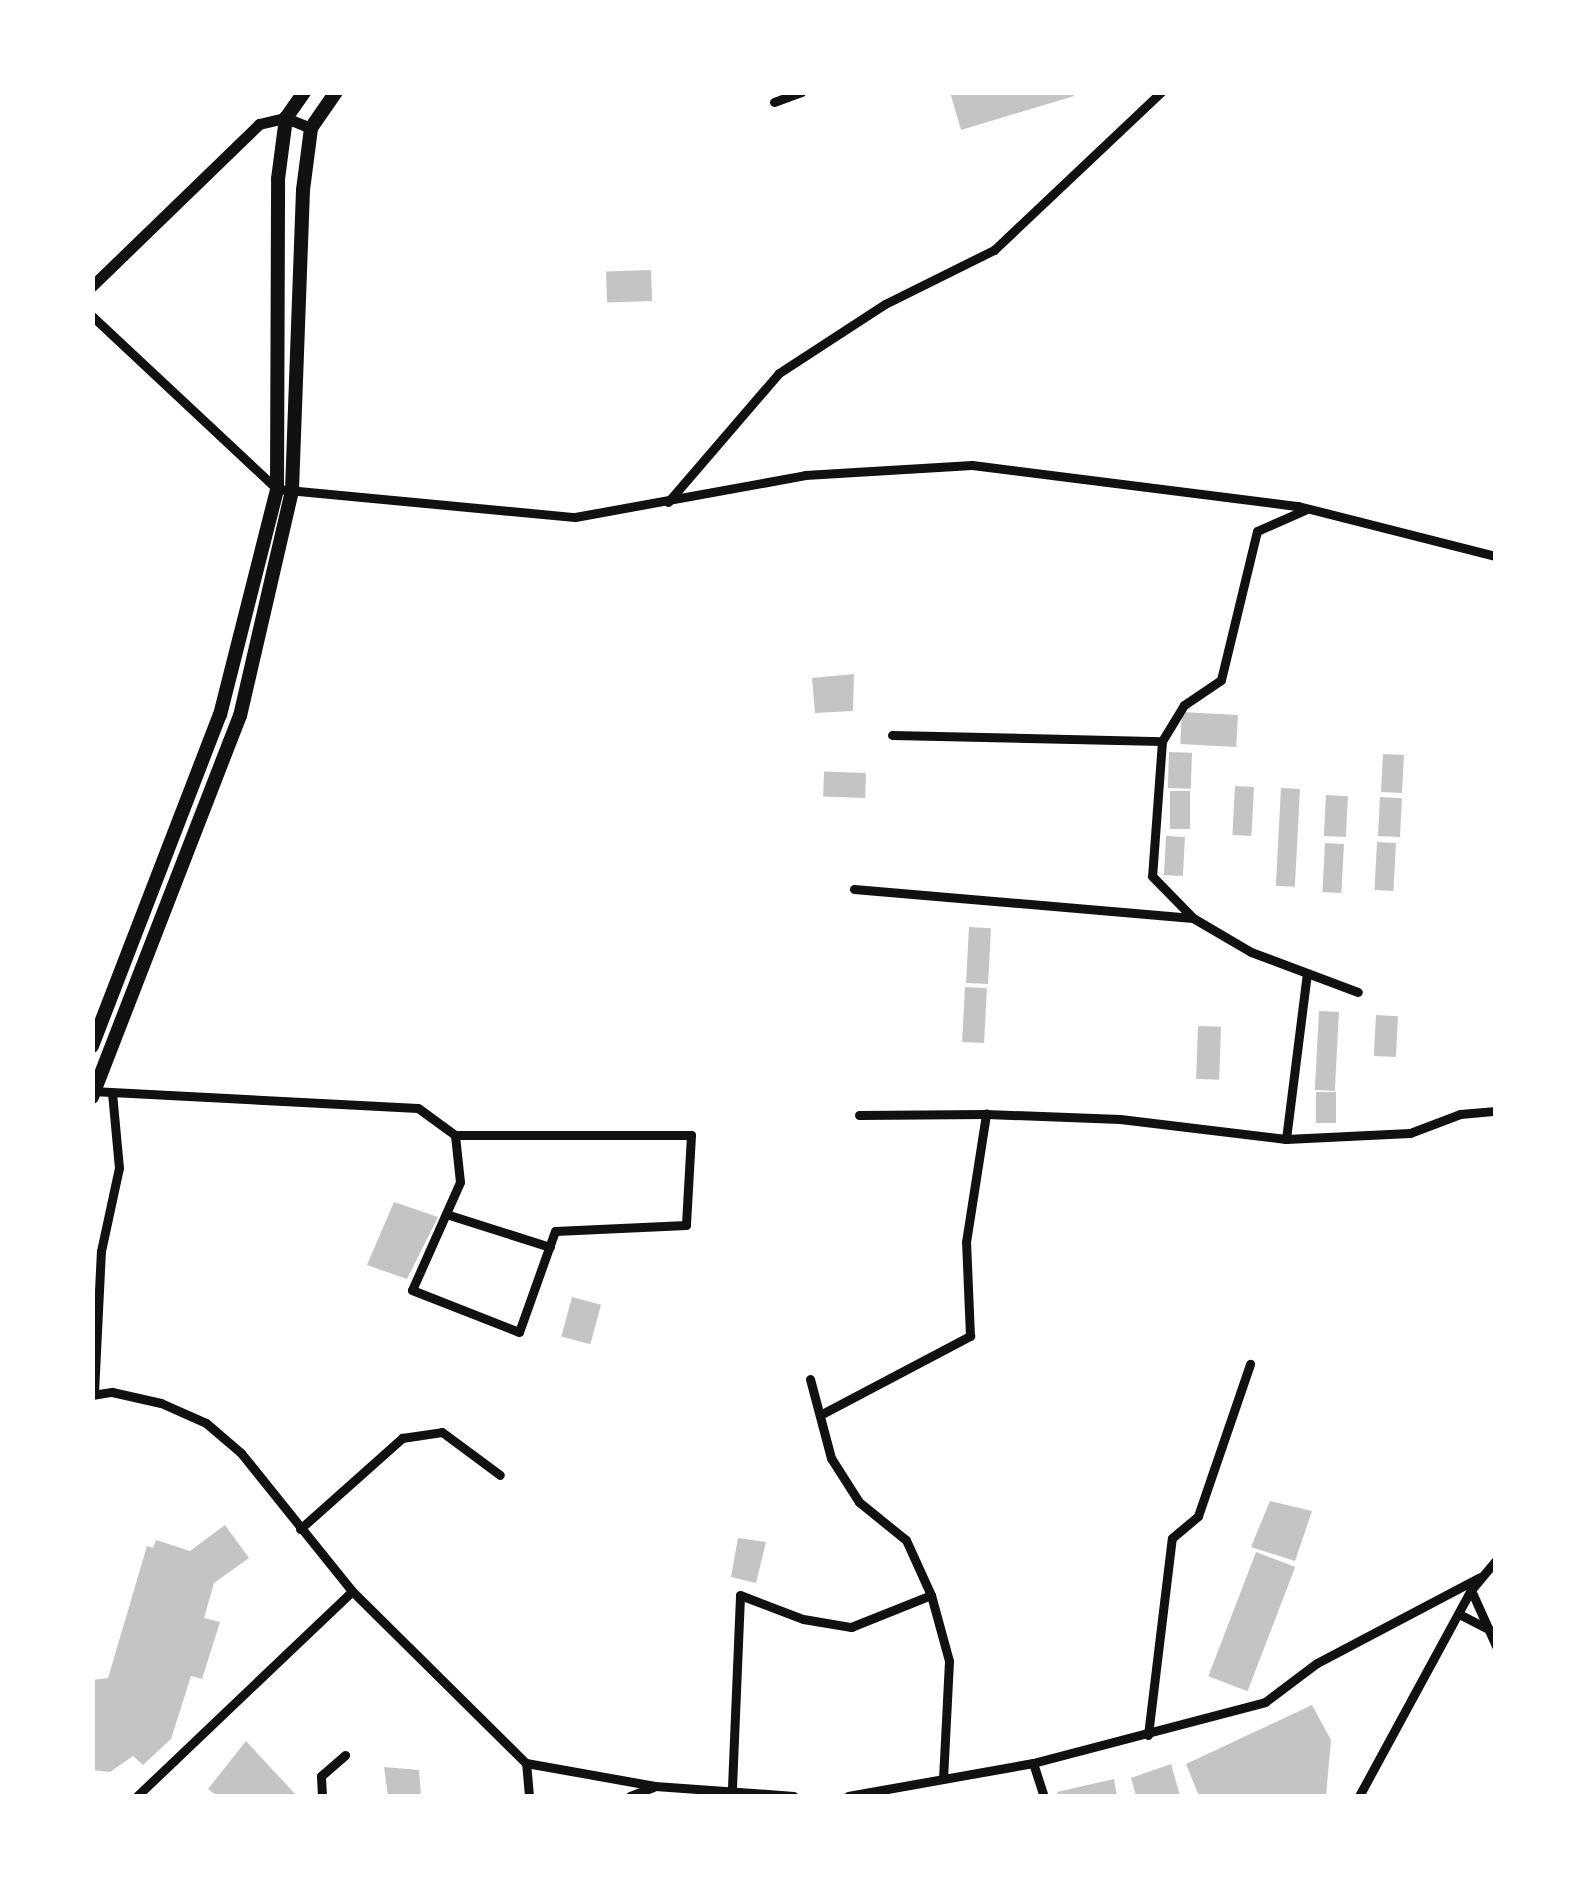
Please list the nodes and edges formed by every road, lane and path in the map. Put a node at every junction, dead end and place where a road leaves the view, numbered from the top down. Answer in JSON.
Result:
{"nodes":[{"id":1,"x":304,"y":92,"type":"edge"},
{"id":2,"x":336,"y":92,"type":"edge"},
{"id":3,"x":800,"y":92,"type":"edge"},
{"id":4,"x":1161,"y":92,"type":"edge"},
{"id":5,"x":774,"y":102,"type":"dead end"},
{"id":6,"x":286,"y":118,"type":"junction"},
{"id":7,"x":311,"y":128,"type":"junction"},
{"id":8,"x":92,"y":286,"type":"edge"},
{"id":9,"x":92,"y":316,"type":"edge"},
{"id":10,"x":285,"y":490,"type":"junction"},
{"id":11,"x":666,"y":504,"type":"junction"},
{"id":12,"x":1308,"y":508,"type":"junction"},
{"id":13,"x":1496,"y":556,"type":"edge"},
{"id":14,"x":892,"y":735,"type":"dead end"},
{"id":15,"x":1162,"y":741,"type":"junction"},
{"id":16,"x":854,"y":889,"type":"dead end"},
{"id":17,"x":1193,"y":918,"type":"junction"},
{"id":18,"x":1307,"y":973,"type":"junction"},
{"id":19,"x":1358,"y":992,"type":"dead end"},
{"id":20,"x":92,"y":1046,"type":"edge"},
{"id":21,"x":112,"y":1092,"type":"junction"},
{"id":22,"x":93,"y":1093,"type":"edge"},
{"id":23,"x":1496,"y":1110,"type":"edge"},
{"id":24,"x":986,"y":1114,"type":"junction"},
{"id":25,"x":860,"y":1115,"type":"dead end"},
{"id":26,"x":455,"y":1135,"type":"junction"},
{"id":27,"x":1286,"y":1139,"type":"junction"},
{"id":28,"x":446,"y":1214,"type":"junction"},
{"id":29,"x":550,"y":1247,"type":"junction"},
{"id":30,"x":1250,"y":1364,"type":"dead end"},
{"id":31,"x":810,"y":1379,"type":"dead end"},
{"id":32,"x":93,"y":1394,"type":"edge"},
{"id":33,"x":820,"y":1416,"type":"junction"},
{"id":34,"x":500,"y":1475,"type":"dead end"},
{"id":35,"x":300,"y":1529,"type":"junction"},
{"id":36,"x":1496,"y":1560,"type":"edge"},
{"id":37,"x":1480,"y":1576,"type":"junction"},
{"id":38,"x":352,"y":1590,"type":"junction"},
{"id":39,"x":1472,"y":1590,"type":"junction"},
{"id":40,"x":931,"y":1594,"type":"junction"},
{"id":41,"x":1458,"y":1614,"type":"junction"},
{"id":42,"x":1490,"y":1630,"type":"junction"},
{"id":43,"x":1496,"y":1646,"type":"edge"},
{"id":44,"x":1148,"y":1735,"type":"junction"},
{"id":45,"x":345,"y":1755,"type":"dead end"},
{"id":46,"x":1033,"y":1762,"type":"junction"},
{"id":47,"x":526,"y":1763,"type":"junction"},
{"id":48,"x":943,"y":1778,"type":"junction"},
{"id":49,"x":655,"y":1786,"type":"junction"},
{"id":50,"x":732,"y":1788,"type":"junction"},
{"id":51,"x":137,"y":1796,"type":"edge"},
{"id":52,"x":322,"y":1796,"type":"edge"},
{"id":53,"x":530,"y":1796,"type":"edge"},
{"id":54,"x":630,"y":1796,"type":"edge"},
{"id":55,"x":794,"y":1796,"type":"edge"},
{"id":56,"x":848,"y":1796,"type":"edge"},
{"id":57,"x":1044,"y":1796,"type":"edge"},
{"id":58,"x":1359,"y":1796,"type":"edge"}],
"edges":[{"from":1,"to":6,"type":"main road"},
{"from":2,"to":7,"type":"main road"},
{"from":3,"to":5,"type":"street"},
{"from":4,"to":11,"type":"street"},
{"from":6,"to":7,"type":"street"},
{"from":6,"to":8,"type":"street"},
{"from":6,"to":10,"type":"main road"},
{"from":7,"to":10,"type":"main road"},
{"from":9,"to":10,"type":"street"},
{"from":10,"to":11,"type":"street"},
{"from":10,"to":20,"type":"main road"},
{"from":10,"to":22,"type":"main road"},
{"from":11,"to":12,"type":"street"},
{"from":12,"to":13,"type":"street"},
{"from":12,"to":15,"type":"street"},
{"from":14,"to":15,"type":"street"},
{"from":15,"to":17,"type":"street"},
{"from":16,"to":17,"type":"street"},
{"from":17,"to":18,"type":"street"},
{"from":18,"to":19,"type":"street"},
{"from":18,"to":27,"type":"street"},
{"from":21,"to":22,"type":"street"},
{"from":21,"to":26,"type":"street"},
{"from":21,"to":32,"type":"street"},
{"from":23,"to":27,"type":"street"},
{"from":24,"to":25,"type":"street"},
{"from":24,"to":27,"type":"street"},
{"from":24,"to":33,"type":"street"},
{"from":26,"to":28,"type":"street"},
{"from":26,"to":29,"type":"street"},
{"from":28,"to":29,"type":"street"},
{"from":28,"to":29,"type":"street"},
{"from":30,"to":44,"type":"street"},
{"from":31,"to":33,"type":"street"},
{"from":32,"to":35,"type":"street"},
{"from":33,"to":40,"type":"street"},
{"from":34,"to":35,"type":"street"},
{"from":35,"to":38,"type":"street"},
{"from":36,"to":37,"type":"street"},
{"from":37,"to":39,"type":"street"},
{"from":37,"to":44,"type":"street"},
{"from":38,"to":47,"type":"street"},
{"from":38,"to":51,"type":"street"},
{"from":39,"to":41,"type":"street"},
{"from":39,"to":42,"type":"street"},
{"from":40,"to":48,"type":"street"},
{"from":40,"to":50,"type":"street"},
{"from":41,"to":42,"type":"street"},
{"from":41,"to":58,"type":"street"},
{"from":42,"to":43,"type":"street"},
{"from":44,"to":46,"type":"street"},
{"from":45,"to":52,"type":"street"},
{"from":46,"to":48,"type":"street"},
{"from":46,"to":57,"type":"street"},
{"from":47,"to":49,"type":"street"},
{"from":47,"to":53,"type":"street"},
{"from":48,"to":56,"type":"street"},
{"from":49,"to":50,"type":"street"},
{"from":49,"to":54,"type":"street"},
{"from":50,"to":55,"type":"street"}]}
